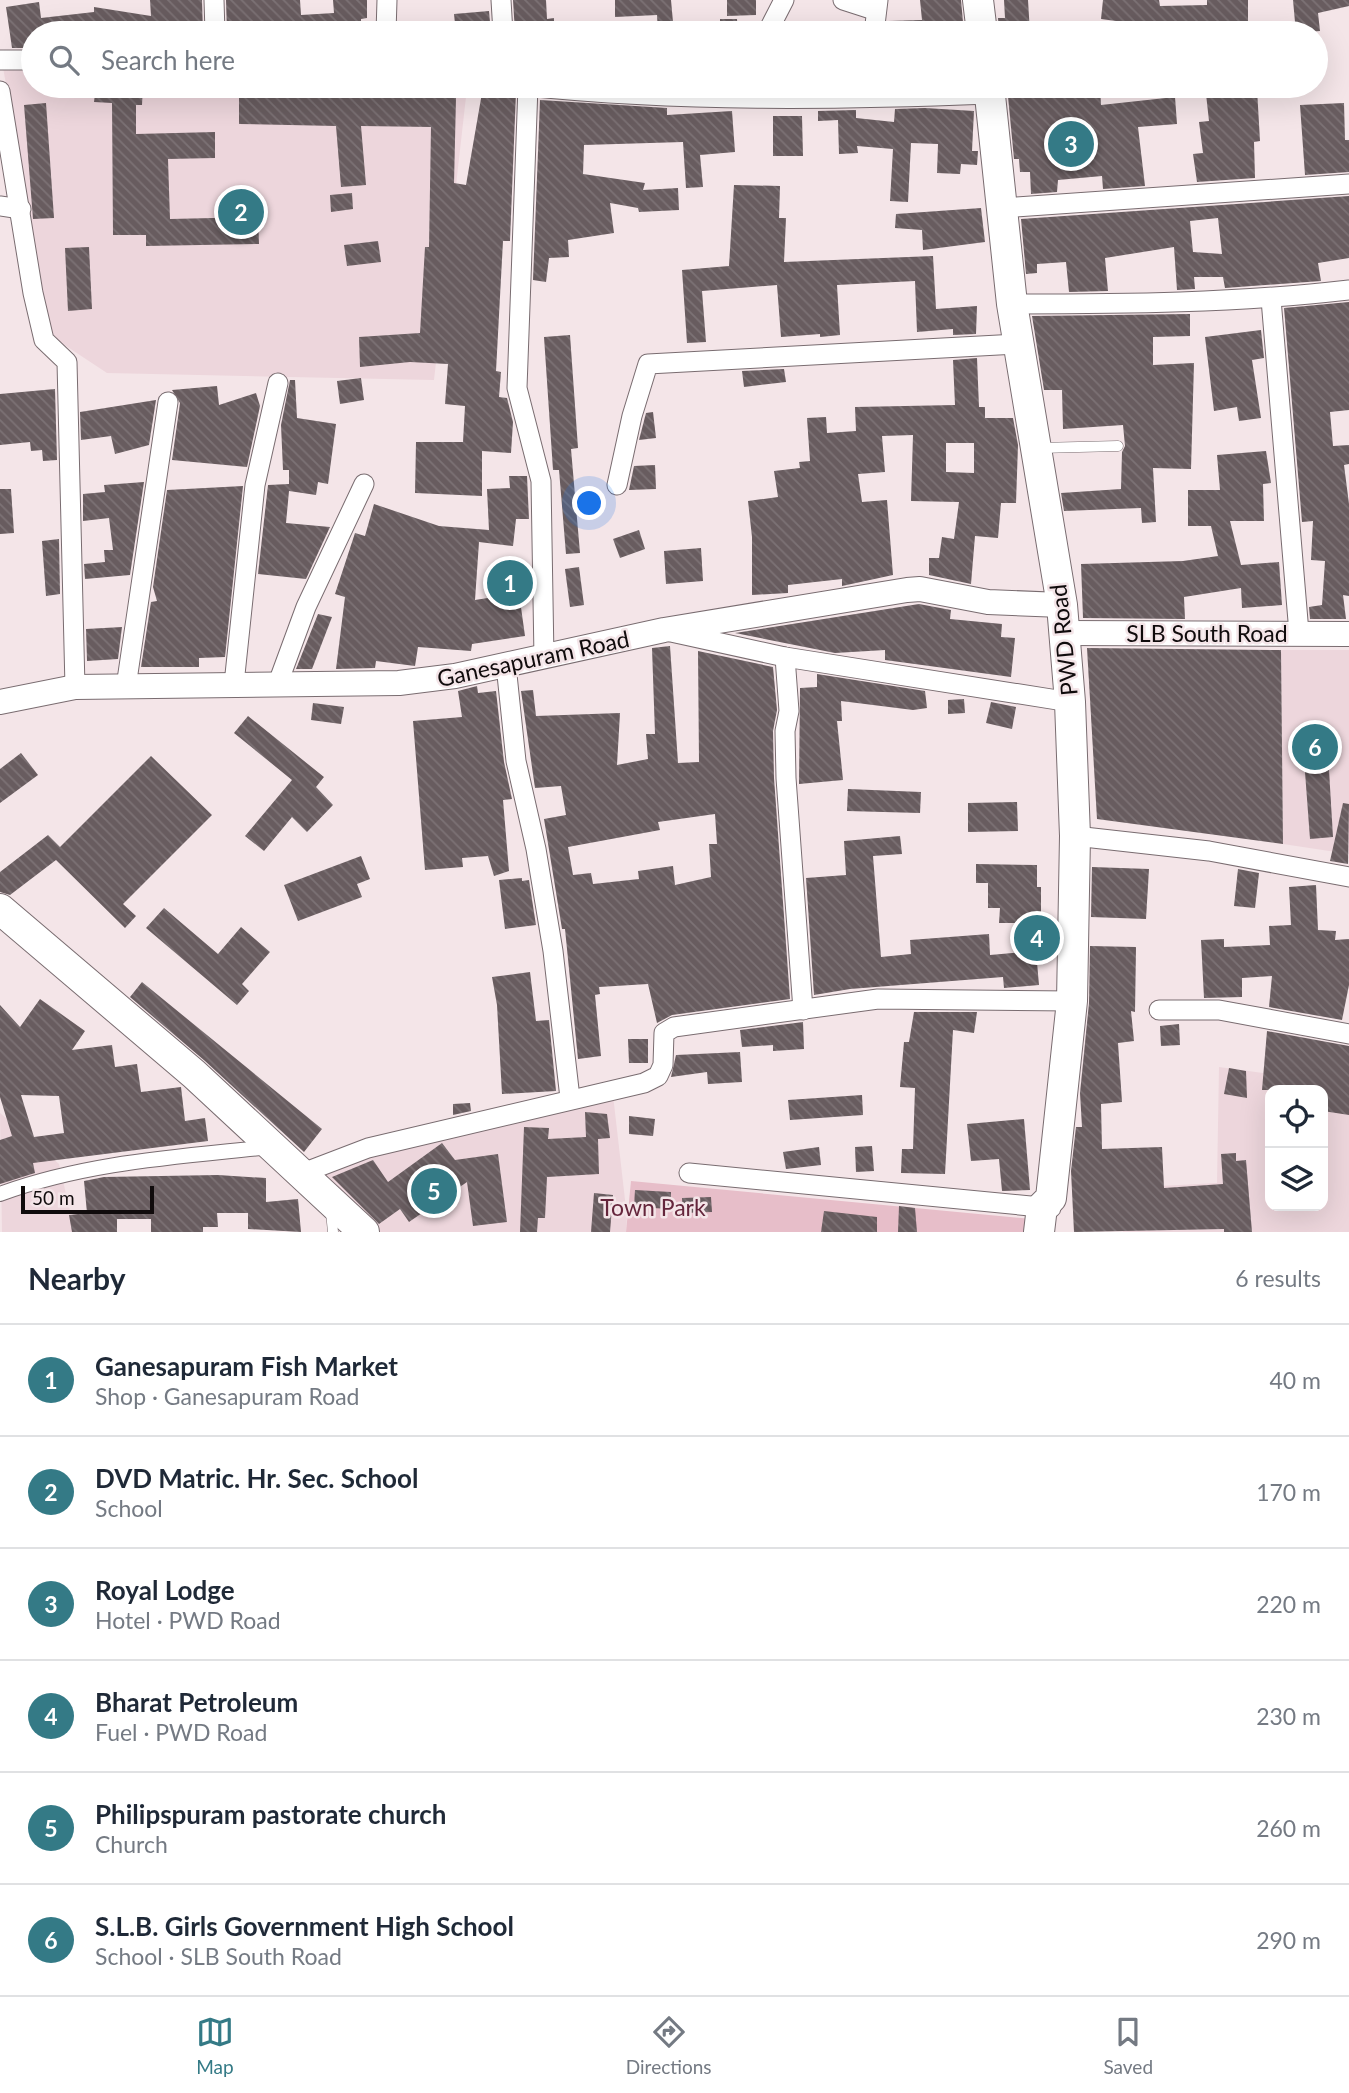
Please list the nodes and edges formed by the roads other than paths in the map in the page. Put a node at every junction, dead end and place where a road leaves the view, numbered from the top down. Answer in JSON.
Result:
{"nodes":[{"id":1,"x":214,"y":0,"type":"edge"},
{"id":2,"x":387,"y":0,"type":"edge"},
{"id":3,"x":501,"y":0,"type":"edge"},
{"id":4,"x":784,"y":0,"type":"edge"},
{"id":5,"x":843,"y":0,"type":"edge"},
{"id":6,"x":978,"y":0,"type":"edge"},
{"id":7,"x":876,"y":5,"type":"edge"},
{"id":8,"x":215,"y":21,"type":"edge"},
{"id":9,"x":386,"y":21,"type":"edge"},
{"id":10,"x":502,"y":21,"type":"edge"},
{"id":11,"x":773,"y":21,"type":"edge"},
{"id":12,"x":981,"y":21,"type":"edge"},
{"id":13,"x":0,"y":60,"type":"edge"},
{"id":14,"x":21,"y":60,"type":"edge"},
{"id":15,"x":0,"y":91,"type":"edge"},
{"id":16,"x":527,"y":98,"type":"edge"},
{"id":17,"x":990,"y":98,"type":"edge"},
{"id":18,"x":1349,"y":184,"type":"edge"},
{"id":19,"x":0,"y":206,"type":"edge"},
{"id":20,"x":1001,"y":208,"type":"junction"},
{"id":21,"x":21,"y":209,"type":"junction"},
{"id":22,"x":1349,"y":290,"type":"edge"},
{"id":23,"x":1271,"y":299,"type":"junction"},
{"id":24,"x":1012,"y":304,"type":"junction"},
{"id":25,"x":1017,"y":344,"type":"junction"},
{"id":26,"x":278,"y":383,"type":"dead end"},
{"id":27,"x":168,"y":402,"type":"dead end"},
{"id":28,"x":1118,"y":446,"type":"dead end"},
{"id":29,"x":1035,"y":448,"type":"junction"},
{"id":30,"x":364,"y":484,"type":"dead end"},
{"id":31,"x":617,"y":485,"type":"dead end"},
{"id":32,"x":1063,"y":619,"type":"junction"},
{"id":33,"x":664,"y":630,"type":"junction"},
{"id":34,"x":1299,"y":633,"type":"junction"},
{"id":35,"x":1349,"y":634,"type":"edge"},
{"id":36,"x":785,"y":656,"type":"junction"},
{"id":37,"x":544,"y":658,"type":"junction"},
{"id":38,"x":506,"y":665,"type":"junction"},
{"id":39,"x":278,"y":683,"type":"junction"},
{"id":40,"x":234,"y":684,"type":"junction"},
{"id":41,"x":75,"y":687,"type":"junction"},
{"id":42,"x":126,"y":687,"type":"junction"},
{"id":43,"x":0,"y":702,"type":"edge"},
{"id":44,"x":1070,"y":702,"type":"junction"},
{"id":45,"x":1075,"y":836,"type":"junction"},
{"id":46,"x":1349,"y":877,"type":"edge"},
{"id":47,"x":0,"y":909,"type":"edge"},
{"id":48,"x":1072,"y":1001,"type":"junction"},
{"id":49,"x":803,"y":1010,"type":"junction"},
{"id":50,"x":1159,"y":1010,"type":"dead end"},
{"id":51,"x":1349,"y":1034,"type":"edge"},
{"id":52,"x":570,"y":1098,"type":"junction"},
{"id":53,"x":272,"y":1147,"type":"junction"},
{"id":54,"x":689,"y":1173,"type":"dead end"},
{"id":55,"x":300,"y":1174,"type":"junction"},
{"id":56,"x":0,"y":1194,"type":"edge"},
{"id":57,"x":330,"y":1202,"type":"junction"},
{"id":58,"x":1050,"y":1215,"type":"edge"},
{"id":59,"x":333,"y":1232,"type":"edge"},
{"id":60,"x":364,"y":1232,"type":"edge"}],
"edges":[{"from":1,"to":8,"type":"street"},
{"from":2,"to":9,"type":"street"},
{"from":3,"to":10,"type":"street"},
{"from":4,"to":11,"type":"street"},
{"from":5,"to":7,"type":"street"},
{"from":6,"to":12,"type":"main road"},
{"from":13,"to":14,"type":"street"},
{"from":15,"to":21,"type":"street"},
{"from":16,"to":37,"type":"street"},
{"from":17,"to":20,"type":"main road","name":"PWD Road"},
{"from":18,"to":20,"type":"street"},
{"from":19,"to":21,"type":"street"},
{"from":20,"to":24,"type":"main road","name":"PWD Road"},
{"from":21,"to":41,"type":"street"},
{"from":22,"to":23,"type":"street"},
{"from":23,"to":24,"type":"street"},
{"from":23,"to":34,"type":"street"},
{"from":24,"to":25,"type":"main road","name":"PWD Road"},
{"from":25,"to":29,"type":"main road","name":"PWD Road"},
{"from":25,"to":31,"type":"street"},
{"from":26,"to":40,"type":"street"},
{"from":27,"to":42,"type":"street"},
{"from":28,"to":29,"type":"lane"},
{"from":29,"to":32,"type":"main road","name":"PWD Road"},
{"from":30,"to":39,"type":"street"},
{"from":32,"to":33,"type":"street","name":"Ganesapuram Road"},
{"from":32,"to":34,"type":"street","name":"SLB South Road"},
{"from":32,"to":44,"type":"main road","name":"PWD Road"},
{"from":33,"to":36,"type":"street"},
{"from":33,"to":37,"type":"street","name":"Ganesapuram Road"},
{"from":34,"to":35,"type":"street","name":"SLB South Road"},
{"from":36,"to":44,"type":"street"},
{"from":36,"to":49,"type":"street"},
{"from":37,"to":38,"type":"street","name":"Ganesapuram Road"},
{"from":38,"to":39,"type":"street","name":"Ganesapuram Road"},
{"from":38,"to":52,"type":"street"},
{"from":39,"to":40,"type":"street","name":"Ganesapuram Road"},
{"from":40,"to":42,"type":"street","name":"Ganesapuram Road"},
{"from":41,"to":42,"type":"street","name":"Ganesapuram Road"},
{"from":41,"to":43,"type":"street","name":"Ganesapuram Road"},
{"from":44,"to":45,"type":"main road","name":"PWD Road"},
{"from":45,"to":46,"type":"street"},
{"from":45,"to":48,"type":"main road","name":"PWD Road"},
{"from":47,"to":53,"type":"main road"},
{"from":48,"to":49,"type":"street"},
{"from":48,"to":58,"type":"main road","name":"PWD Road"},
{"from":49,"to":52,"type":"street"},
{"from":50,"to":51,"type":"street"},
{"from":52,"to":55,"type":"street"},
{"from":53,"to":55,"type":"main road"},
{"from":53,"to":56,"type":"street"},
{"from":54,"to":58,"type":"street"},
{"from":55,"to":57,"type":"main road"},
{"from":57,"to":59,"type":"lane"},
{"from":57,"to":60,"type":"main road"}]}
